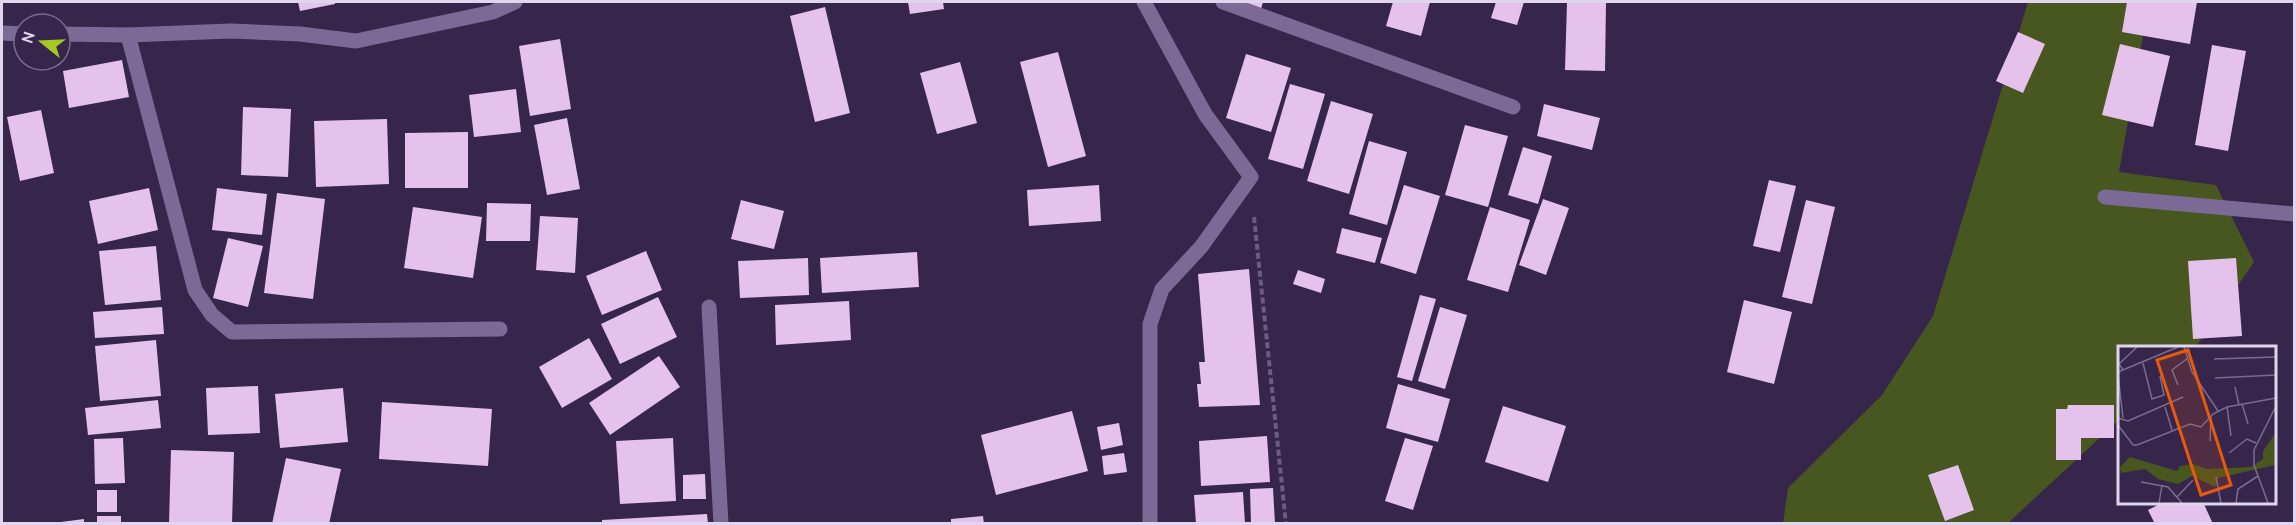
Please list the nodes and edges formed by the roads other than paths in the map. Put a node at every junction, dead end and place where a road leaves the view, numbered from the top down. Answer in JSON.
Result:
{"nodes":[{"id":1,"x":515,"y":2,"type":"edge"},
{"id":2,"x":1144,"y":2,"type":"edge"},
{"id":3,"x":1223,"y":2,"type":"edge"},
{"id":4,"x":72,"y":34,"type":"edge"},
{"id":5,"x":128,"y":35,"type":"junction"},
{"id":6,"x":1513,"y":107,"type":"dead end"},
{"id":7,"x":2105,"y":197,"type":"dead end"},
{"id":8,"x":2295,"y":214,"type":"edge"},
{"id":9,"x":709,"y":307,"type":"dead end"},
{"id":10,"x":500,"y":329,"type":"dead end"},
{"id":11,"x":721,"y":524,"type":"edge"},
{"id":12,"x":1150,"y":524,"type":"edge"}],
"edges":[{"from":1,"to":5,"type":"street"},
{"from":2,"to":12,"type":"street"},
{"from":3,"to":6,"type":"street"},
{"from":4,"to":5,"type":"street"},
{"from":5,"to":10,"type":"street"},
{"from":7,"to":8,"type":"street"},
{"from":9,"to":11,"type":"street"}]}
